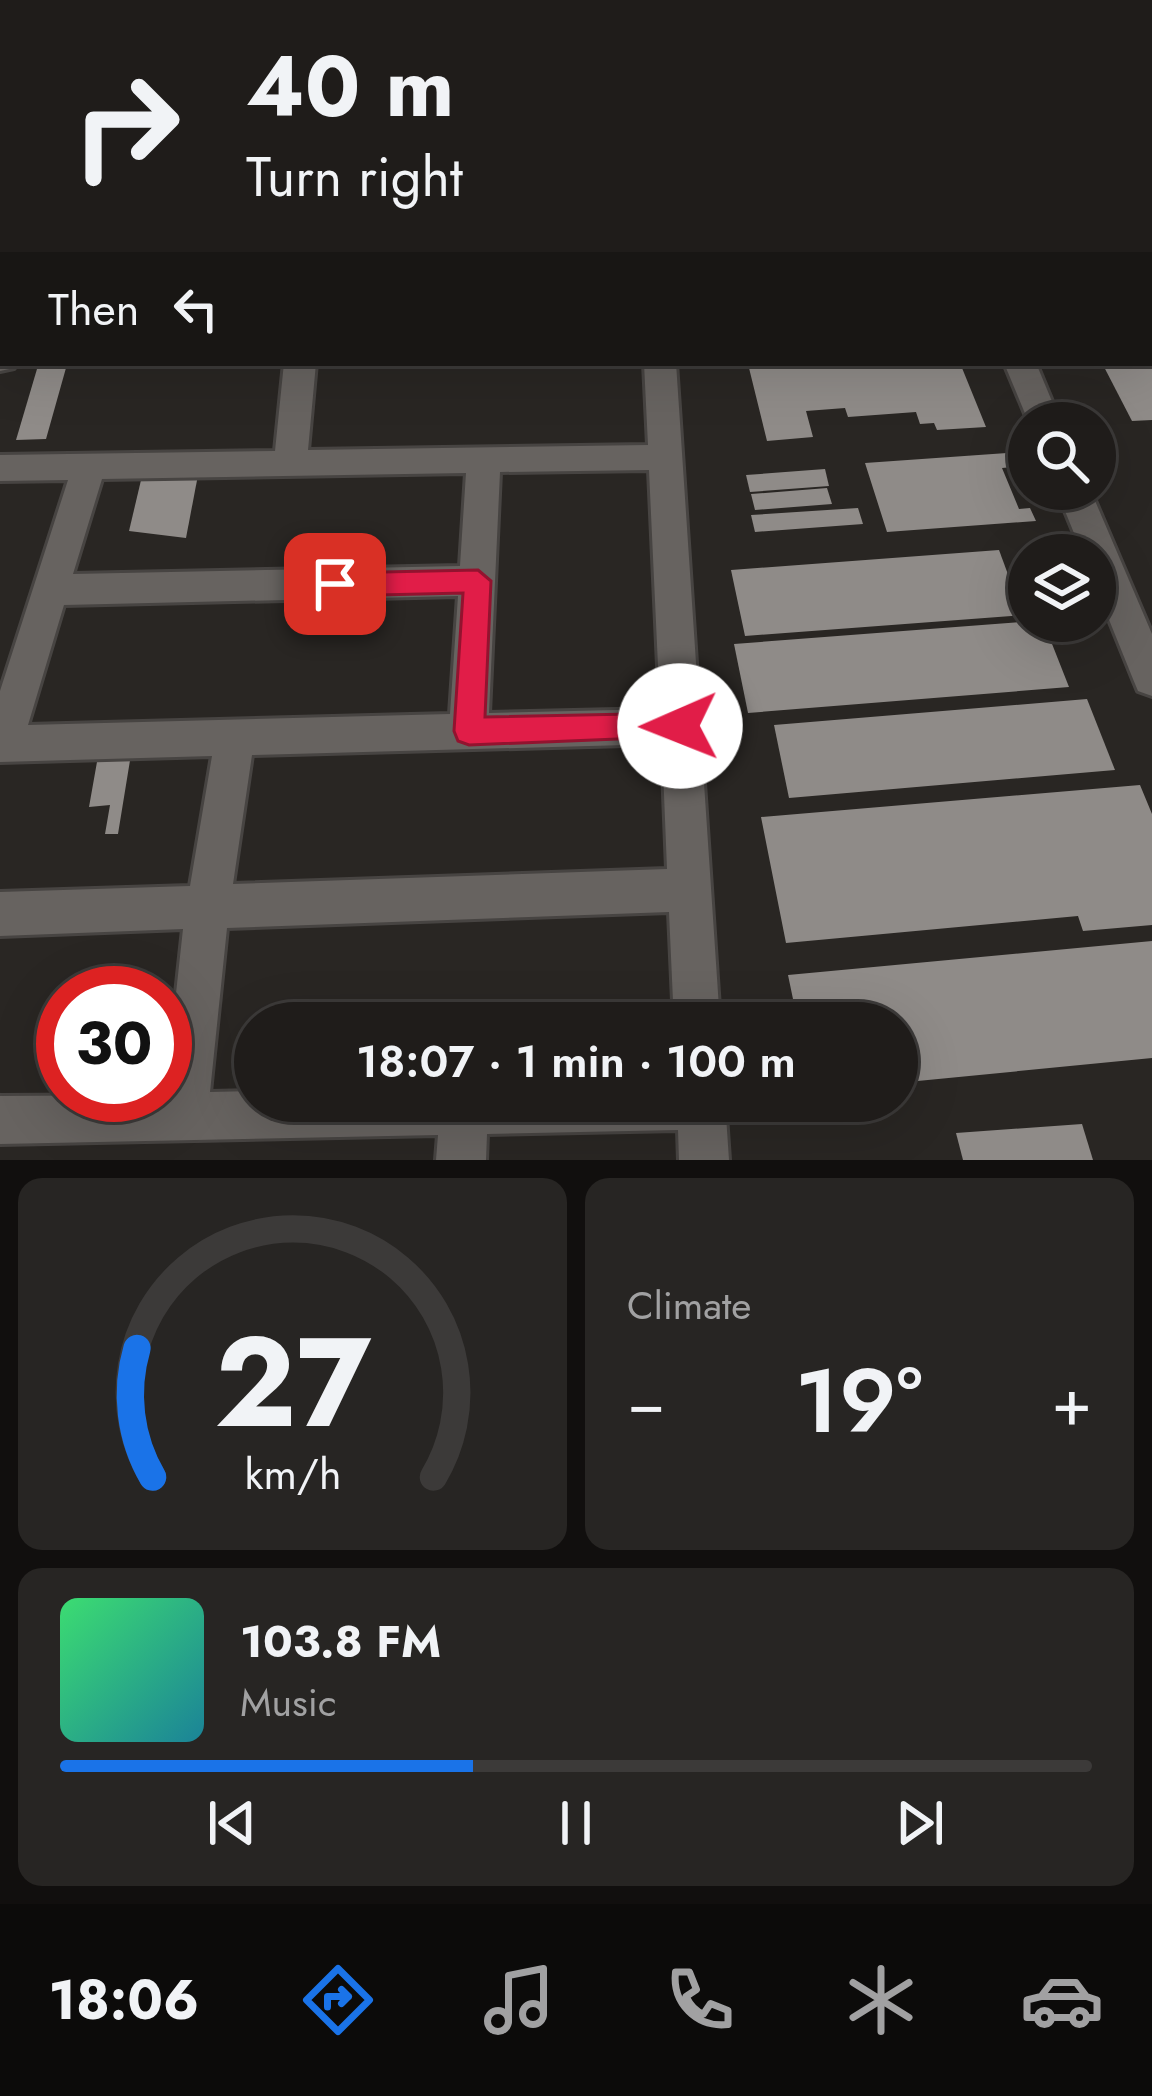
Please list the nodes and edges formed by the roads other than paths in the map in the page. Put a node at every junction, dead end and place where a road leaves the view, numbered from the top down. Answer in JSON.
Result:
{"nodes":[{"id":1,"x":300,"y":366,"type":"edge"},
{"id":2,"x":660,"y":366,"type":"edge"},
{"id":3,"x":1021,"y":366,"type":"edge"},
{"id":4,"x":1037,"y":402,"type":"edge"},
{"id":5,"x":665,"y":457,"type":"junction"},
{"id":6,"x":484,"y":460,"type":"junction"},
{"id":7,"x":290,"y":463,"type":"junction"},
{"id":8,"x":89,"y":466,"type":"junction"},
{"id":9,"x":0,"y":468,"type":"edge"},
{"id":10,"x":1082,"y":510,"type":"edge"},
{"id":11,"x":478,"y":581,"type":"junction"},
{"id":12,"x":51,"y":590,"type":"junction"},
{"id":13,"x":1152,"y":679,"type":"edge"},
{"id":14,"x":680,"y":726,"type":"junction"},
{"id":15,"x":469,"y":731,"type":"junction"},
{"id":16,"x":235,"y":738,"type":"junction"},
{"id":17,"x":1,"y":744,"type":"edge"},
{"id":18,"x":689,"y":890,"type":"junction"},
{"id":19,"x":208,"y":907,"type":"junction"},
{"id":20,"x":0,"y":914,"type":"edge"},
{"id":21,"x":696,"y":1002,"type":"edge"},
{"id":22,"x":192,"y":1041,"type":"edge"},
{"id":23,"x":234,"y":1116,"type":"edge"},
{"id":24,"x":192,"y":1117,"type":"edge"},
{"id":25,"x":36,"y":1119,"type":"edge"},
{"id":26,"x":0,"y":1120,"type":"edge"},
{"id":27,"x":463,"y":1122,"type":"edge"},
{"id":28,"x":702,"y":1122,"type":"edge"},
{"id":29,"x":461,"y":1160,"type":"edge"},
{"id":30,"x":704,"y":1160,"type":"edge"}],
"edges":[{"from":1,"to":7,"type":"street"},
{"from":2,"to":5,"type":"street"},
{"from":3,"to":4,"type":"street"},
{"from":5,"to":6,"type":"street"},
{"from":5,"to":14,"type":"street"},
{"from":6,"to":7,"type":"street"},
{"from":6,"to":11,"type":"street"},
{"from":7,"to":8,"type":"street"},
{"from":8,"to":9,"type":"street"},
{"from":8,"to":12,"type":"street"},
{"from":10,"to":13,"type":"street"},
{"from":11,"to":12,"type":"street"},
{"from":11,"to":15,"type":"street"},
{"from":12,"to":17,"type":"street"},
{"from":14,"to":15,"type":"street"},
{"from":14,"to":18,"type":"street"},
{"from":15,"to":16,"type":"street"},
{"from":16,"to":17,"type":"street"},
{"from":16,"to":19,"type":"street"},
{"from":18,"to":19,"type":"street"},
{"from":18,"to":21,"type":"street"},
{"from":19,"to":20,"type":"street"},
{"from":19,"to":22,"type":"street"},
{"from":23,"to":24,"type":"street"},
{"from":25,"to":26,"type":"street"},
{"from":27,"to":29,"type":"street"},
{"from":28,"to":30,"type":"street"}]}
